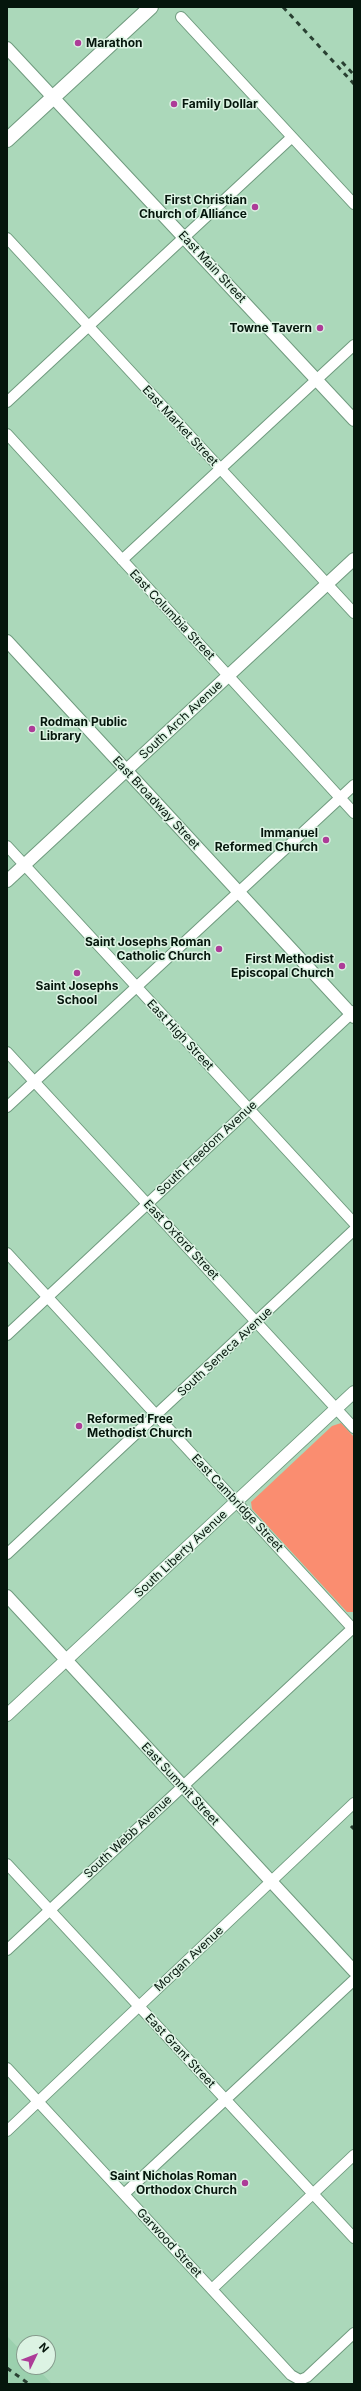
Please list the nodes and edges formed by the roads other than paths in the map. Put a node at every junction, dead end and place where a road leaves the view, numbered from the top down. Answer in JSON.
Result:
{"nodes":[{"id":1,"x":151,"y":7,"type":"edge"},
{"id":2,"x":181,"y":17,"type":"dead end"},
{"id":3,"x":7,"y":48,"type":"edge"},
{"id":4,"x":54,"y":97,"type":"junction"},
{"id":5,"x":292,"y":137,"type":"junction"},
{"id":6,"x":7,"y":140,"type":"edge"},
{"id":7,"x":354,"y":204,"type":"edge"},
{"id":8,"x":184,"y":237,"type":"junction"},
{"id":9,"x":7,"y":238,"type":"edge"},
{"id":10,"x":88,"y":326,"type":"junction"},
{"id":11,"x":354,"y":346,"type":"edge"},
{"id":12,"x":317,"y":380,"type":"junction"},
{"id":13,"x":7,"y":402,"type":"edge"},
{"id":14,"x":354,"y":420,"type":"edge"},
{"id":15,"x":7,"y":434,"type":"edge"},
{"id":16,"x":221,"y":469,"type":"junction"},
{"id":17,"x":354,"y":559,"type":"edge"},
{"id":18,"x":122,"y":560,"type":"junction"},
{"id":19,"x":327,"y":584,"type":"junction"},
{"id":20,"x":354,"y":613,"type":"edge"},
{"id":21,"x":10,"y":644,"type":"edge"},
{"id":22,"x":228,"y":676,"type":"junction"},
{"id":23,"x":126,"y":771,"type":"junction"},
{"id":24,"x":354,"y":785,"type":"edge"},
{"id":25,"x":340,"y":798,"type":"junction"},
{"id":26,"x":354,"y":813,"type":"edge"},
{"id":27,"x":7,"y":846,"type":"edge"},
{"id":28,"x":24,"y":865,"type":"junction"},
{"id":29,"x":7,"y":881,"type":"edge"},
{"id":30,"x":237,"y":892,"type":"junction"},
{"id":31,"x":136,"y":987,"type":"junction"},
{"id":32,"x":353,"y":1014,"type":"edge"},
{"id":33,"x":7,"y":1052,"type":"edge"},
{"id":34,"x":34,"y":1082,"type":"junction"},
{"id":35,"x":7,"y":1107,"type":"edge"},
{"id":36,"x":249,"y":1109,"type":"junction"},
{"id":37,"x":148,"y":1203,"type":"junction"},
{"id":38,"x":354,"y":1223,"type":"edge"},
{"id":39,"x":354,"y":1230,"type":"edge"},
{"id":40,"x":7,"y":1253,"type":"edge"},
{"id":41,"x":48,"y":1297,"type":"junction"},
{"id":42,"x":256,"y":1322,"type":"junction"},
{"id":43,"x":7,"y":1334,"type":"edge"},
{"id":44,"x":354,"y":1392,"type":"edge"},
{"id":45,"x":336,"y":1409,"type":"junction"},
{"id":46,"x":157,"y":1416,"type":"junction"},
{"id":47,"x":354,"y":1428,"type":"edge"},
{"id":48,"x":236,"y":1502,"type":"junction"},
{"id":49,"x":7,"y":1554,"type":"edge"},
{"id":50,"x":7,"y":1596,"type":"edge"},
{"id":51,"x":354,"y":1628,"type":"edge"},
{"id":52,"x":66,"y":1660,"type":"junction"},
{"id":53,"x":7,"y":1715,"type":"edge"},
{"id":54,"x":183,"y":1786,"type":"junction"},
{"id":55,"x":354,"y":1803,"type":"edge"},
{"id":56,"x":7,"y":1864,"type":"edge"},
{"id":57,"x":271,"y":1882,"type":"junction"},
{"id":58,"x":49,"y":1910,"type":"junction"},
{"id":59,"x":7,"y":1950,"type":"edge"},
{"id":60,"x":354,"y":1971,"type":"edge"},
{"id":61,"x":354,"y":1980,"type":"edge"},
{"id":62,"x":139,"y":2006,"type":"junction"},
{"id":63,"x":7,"y":2068,"type":"edge"},
{"id":64,"x":226,"y":2100,"type":"junction"},
{"id":65,"x":38,"y":2101,"type":"junction"},
{"id":66,"x":7,"y":2131,"type":"edge"},
{"id":67,"x":354,"y":2155,"type":"edge"},
{"id":68,"x":312,"y":2193,"type":"junction"},
{"id":69,"x":124,"y":2194,"type":"junction"},
{"id":70,"x":354,"y":2238,"type":"edge"},
{"id":71,"x":212,"y":2289,"type":"junction"},
{"id":72,"x":354,"y":2333,"type":"edge"}],
"edges":[{"from":1,"to":4,"type":"main road"},
{"from":2,"to":5,"type":"street"},
{"from":3,"to":4,"type":"street","name":"East Main Street"},
{"from":4,"to":6,"type":"main road"},
{"from":4,"to":8,"type":"street","name":"East Main Street"},
{"from":5,"to":7,"type":"street"},
{"from":5,"to":8,"type":"street"},
{"from":8,"to":10,"type":"street"},
{"from":8,"to":12,"type":"street","name":"East Main Street"},
{"from":9,"to":10,"type":"street","name":"East Market Street"},
{"from":10,"to":13,"type":"street"},
{"from":10,"to":16,"type":"street","name":"East Market Street"},
{"from":11,"to":12,"type":"street"},
{"from":12,"to":14,"type":"street","name":"East Main Street"},
{"from":12,"to":16,"type":"street"},
{"from":15,"to":18,"type":"street","name":"East Columbia Street"},
{"from":16,"to":18,"type":"street"},
{"from":16,"to":19,"type":"street","name":"East Market Street"},
{"from":17,"to":19,"type":"street","name":"South Arch Avenue"},
{"from":18,"to":22,"type":"street","name":"East Columbia Street"},
{"from":19,"to":20,"type":"street","name":"East Market Street"},
{"from":19,"to":22,"type":"street","name":"South Arch Avenue"},
{"from":21,"to":23,"type":"street","name":"East Broadway Street"},
{"from":22,"to":23,"type":"street","name":"South Arch Avenue"},
{"from":22,"to":25,"type":"street","name":"East Columbia Street"},
{"from":23,"to":28,"type":"street","name":"South Arch Avenue"},
{"from":23,"to":30,"type":"street","name":"East Broadway Street"},
{"from":24,"to":25,"type":"street"},
{"from":25,"to":26,"type":"street","name":"East Columbia Street"},
{"from":25,"to":30,"type":"street"},
{"from":27,"to":28,"type":"street","name":"East High Street"},
{"from":28,"to":29,"type":"street","name":"South Arch Avenue"},
{"from":28,"to":31,"type":"street","name":"East High Street"},
{"from":30,"to":31,"type":"street"},
{"from":30,"to":32,"type":"street","name":"East Broadway Street"},
{"from":31,"to":34,"type":"street"},
{"from":31,"to":36,"type":"street","name":"East High Street"},
{"from":32,"to":36,"type":"street","name":"South Freedom Avenue"},
{"from":33,"to":34,"type":"street","name":"East Oxford Street"},
{"from":34,"to":35,"type":"street"},
{"from":34,"to":37,"type":"street","name":"East Oxford Street"},
{"from":36,"to":37,"type":"street","name":"South Freedom Avenue"},
{"from":36,"to":38,"type":"street","name":"East High Street"},
{"from":37,"to":41,"type":"street","name":"South Freedom Avenue"},
{"from":37,"to":42,"type":"street","name":"East Oxford Street"},
{"from":39,"to":42,"type":"street","name":"South Seneca Avenue"},
{"from":40,"to":41,"type":"street","name":"East Cambridge Street"},
{"from":41,"to":43,"type":"street","name":"South Freedom Avenue"},
{"from":41,"to":46,"type":"street","name":"East Cambridge Street"},
{"from":42,"to":45,"type":"street","name":"East Oxford Street"},
{"from":42,"to":46,"type":"street","name":"South Seneca Avenue"},
{"from":44,"to":45,"type":"street","name":"South Liberty Avenue"},
{"from":45,"to":47,"type":"street","name":"East Oxford Street"},
{"from":45,"to":48,"type":"street","name":"South Liberty Avenue"},
{"from":46,"to":48,"type":"street","name":"East Cambridge Street"},
{"from":46,"to":49,"type":"street","name":"South Seneca Avenue"},
{"from":48,"to":51,"type":"street","name":"East Cambridge Street"},
{"from":48,"to":52,"type":"street","name":"South Liberty Avenue"},
{"from":50,"to":52,"type":"street","name":"East Summit Street"},
{"from":51,"to":54,"type":"street","name":"South Webb Avenue"},
{"from":52,"to":53,"type":"street","name":"South Liberty Avenue"},
{"from":52,"to":54,"type":"street","name":"East Summit Street"},
{"from":54,"to":57,"type":"street","name":"East Summit Street"},
{"from":54,"to":58,"type":"street","name":"South Webb Avenue"},
{"from":55,"to":57,"type":"street","name":"Morgan Avenue"},
{"from":56,"to":58,"type":"street","name":"East Grant Street"},
{"from":57,"to":60,"type":"street","name":"East Summit Street"},
{"from":57,"to":62,"type":"street","name":"Morgan Avenue"},
{"from":58,"to":59,"type":"street","name":"South Webb Avenue"},
{"from":58,"to":62,"type":"street","name":"East Grant Street"},
{"from":61,"to":64,"type":"street"},
{"from":62,"to":64,"type":"street","name":"East Grant Street"},
{"from":62,"to":65,"type":"street","name":"Morgan Avenue"},
{"from":63,"to":65,"type":"street","name":"Garwood Street"},
{"from":64,"to":68,"type":"street","name":"East Grant Street"},
{"from":64,"to":69,"type":"street"},
{"from":65,"to":66,"type":"street","name":"Morgan Avenue"},
{"from":65,"to":69,"type":"street","name":"Garwood Street"},
{"from":67,"to":68,"type":"street"},
{"from":68,"to":70,"type":"street","name":"East Grant Street"},
{"from":68,"to":71,"type":"street"},
{"from":69,"to":71,"type":"street","name":"Garwood Street"},
{"from":71,"to":72,"type":"street","name":"Garwood Street"}]}
